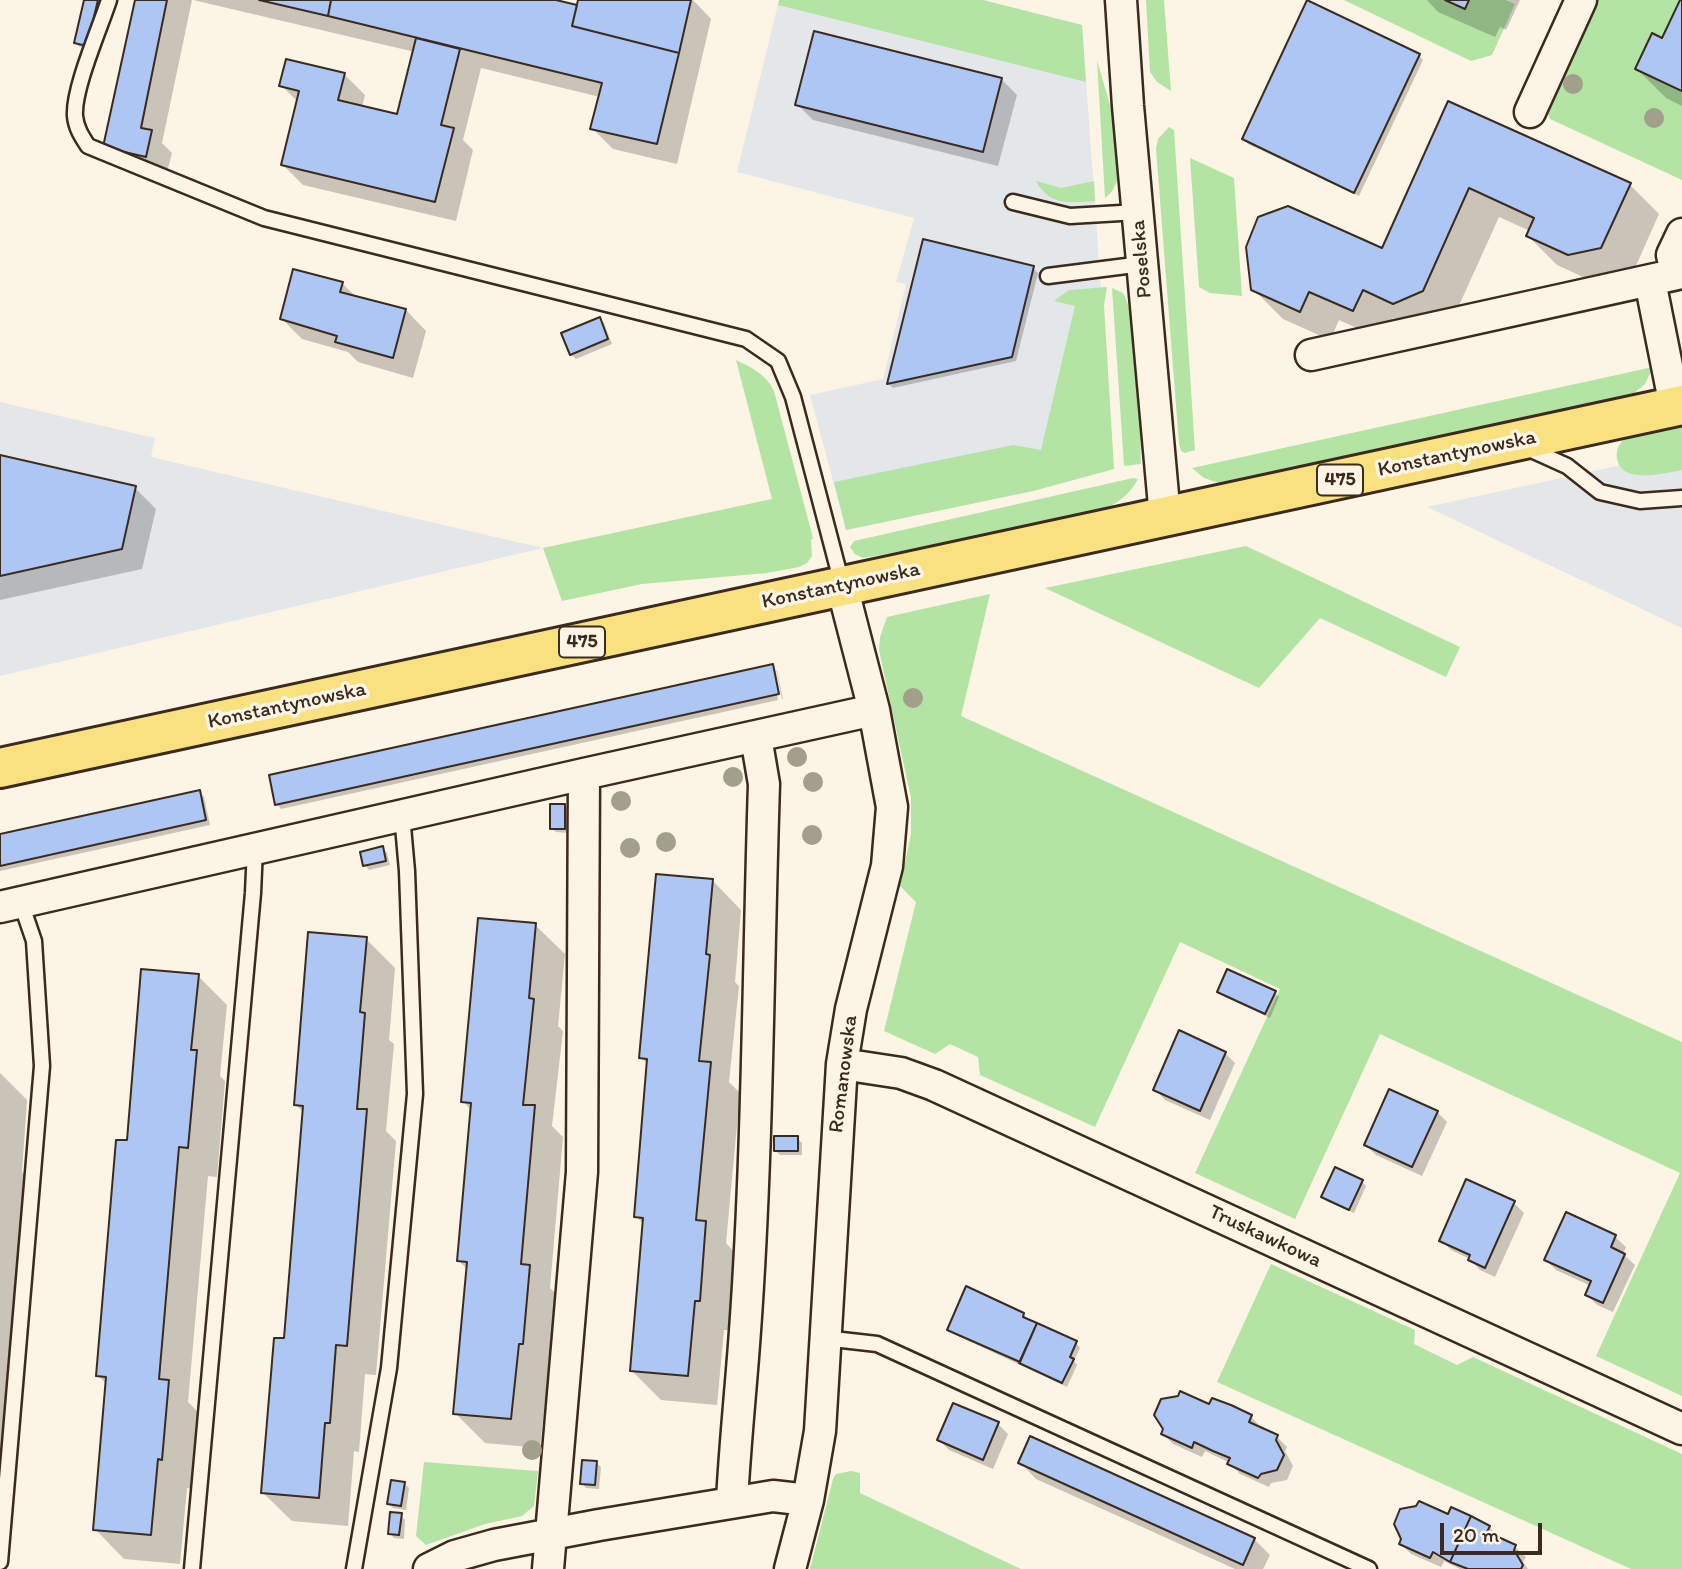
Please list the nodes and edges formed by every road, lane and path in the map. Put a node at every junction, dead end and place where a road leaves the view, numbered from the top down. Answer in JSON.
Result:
{"nodes":[{"id":1,"x":109,"y":0,"type":"edge"},
{"id":2,"x":1121,"y":0,"type":"edge"},
{"id":3,"x":1581,"y":0,"type":"edge"},
{"id":4,"x":1530,"y":112,"type":"dead end"},
{"id":5,"x":1013,"y":202,"type":"dead end"},
{"id":6,"x":1138,"y":212,"type":"junction"},
{"id":7,"x":1682,"y":234,"type":"edge"},
{"id":8,"x":1142,"y":264,"type":"junction"},
{"id":9,"x":1048,"y":276,"type":"dead end"},
{"id":10,"x":1669,"y":276,"type":"edge"},
{"id":11,"x":1311,"y":355,"type":"dead end"},
{"id":12,"x":1678,"y":405,"type":"edge"},
{"id":13,"x":1514,"y":442,"type":"junction"},
{"id":14,"x":1681,"y":502,"type":"edge"},
{"id":15,"x":1165,"y":517,"type":"junction"},
{"id":16,"x":842,"y":586,"type":"junction"},
{"id":17,"x":874,"y":710,"type":"junction"},
{"id":18,"x":756,"y":737,"type":"junction"},
{"id":19,"x":0,"y":768,"type":"edge"},
{"id":20,"x":584,"y":774,"type":"junction"},
{"id":21,"x":402,"y":815,"type":"junction"},
{"id":22,"x":255,"y":848,"type":"junction"},
{"id":23,"x":11,"y":905,"type":"edge"},
{"id":24,"x":842,"y":1064,"type":"junction"},
{"id":25,"x":824,"y":1338,"type":"junction"},
{"id":26,"x":1682,"y":1429,"type":"edge"},
{"id":27,"x":808,"y":1500,"type":"junction"},
{"id":28,"x":732,"y":1501,"type":"junction"},
{"id":29,"x":550,"y":1534,"type":"junction"},
{"id":30,"x":0,"y":1563,"type":"edge"},
{"id":31,"x":192,"y":1569,"type":"edge"},
{"id":32,"x":354,"y":1569,"type":"edge"},
{"id":33,"x":429,"y":1569,"type":"edge"},
{"id":34,"x":548,"y":1569,"type":"edge"},
{"id":35,"x":790,"y":1569,"type":"edge"},
{"id":36,"x":1369,"y":1569,"type":"edge"}],
"edges":[{"from":1,"to":16,"type":"lane"},
{"from":2,"to":6,"type":"street","name":"Poselska"},
{"from":3,"to":4,"type":"street"},
{"from":5,"to":6,"type":"lane"},
{"from":6,"to":8,"type":"street","name":"Poselska"},
{"from":7,"to":10,"type":"street"},
{"from":8,"to":9,"type":"lane"},
{"from":8,"to":15,"type":"street","name":"Poselska"},
{"from":10,"to":11,"type":"street"},
{"from":10,"to":12,"type":"street"},
{"from":12,"to":13,"type":"main road","name":"Konstantynowska","number":"475"},
{"from":13,"to":14,"type":"lane"},
{"from":13,"to":15,"type":"main road","name":"Konstantynowska","number":"475"},
{"from":15,"to":16,"type":"main road","name":"Konstantynowska","number":"475"},
{"from":16,"to":17,"type":"street","name":"Romanowska"},
{"from":16,"to":19,"type":"main road","name":"Konstantynowska","number":"475"},
{"from":17,"to":18,"type":"street"},
{"from":17,"to":24,"type":"street","name":"Romanowska"},
{"from":18,"to":20,"type":"street"},
{"from":18,"to":28,"type":"street"},
{"from":20,"to":21,"type":"street"},
{"from":20,"to":29,"type":"street"},
{"from":21,"to":22,"type":"street"},
{"from":21,"to":32,"type":"lane"},
{"from":22,"to":23,"type":"street"},
{"from":22,"to":31,"type":"lane"},
{"from":23,"to":30,"type":"lane"},
{"from":24,"to":25,"type":"street","name":"Romanowska"},
{"from":24,"to":26,"type":"street","name":"Truskawkowa"},
{"from":25,"to":27,"type":"street","name":"Romanowska"},
{"from":25,"to":36,"type":"lane"},
{"from":27,"to":28,"type":"street"},
{"from":27,"to":35,"type":"street","name":"Romanowska"},
{"from":28,"to":29,"type":"street"},
{"from":29,"to":33,"type":"street"},
{"from":29,"to":34,"type":"street"}]}
